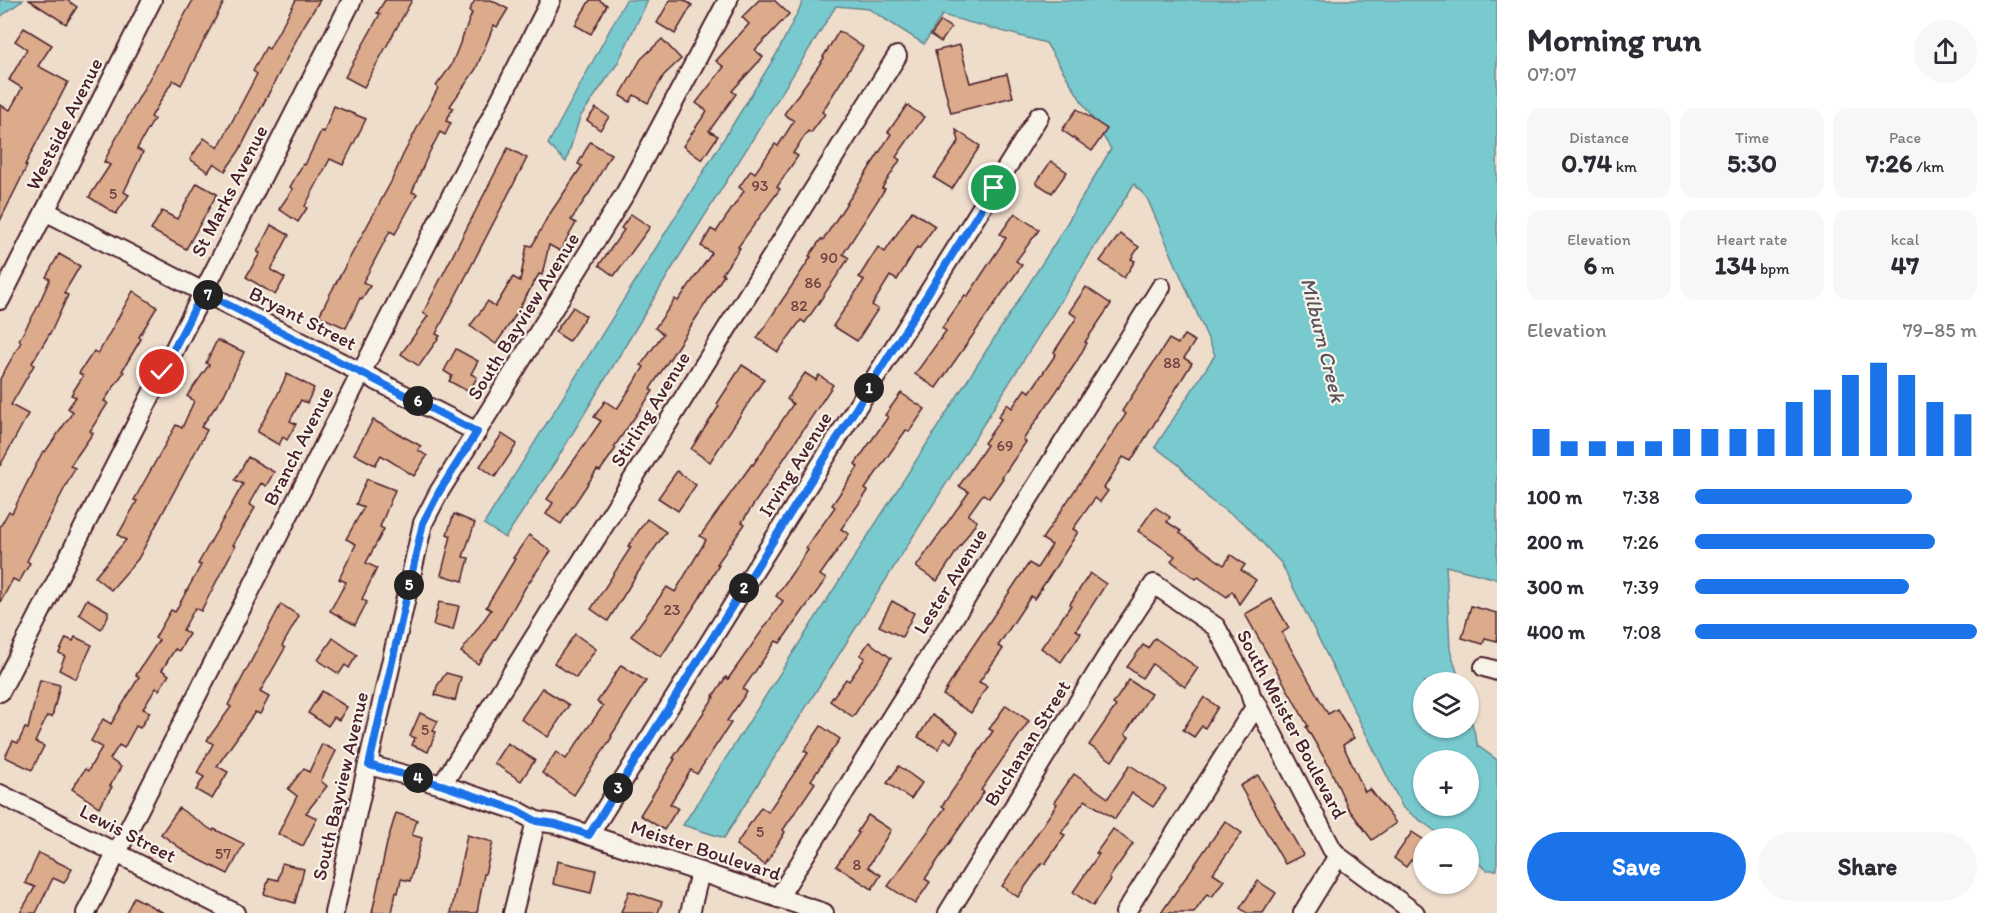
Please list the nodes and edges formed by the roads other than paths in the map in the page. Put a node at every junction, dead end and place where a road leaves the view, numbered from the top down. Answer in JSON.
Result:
{"nodes":[{"id":1,"x":152,"y":0,"type":"edge"},
{"id":2,"x":352,"y":0,"type":"edge"},
{"id":3,"x":551,"y":0,"type":"edge"},
{"id":4,"x":728,"y":0,"type":"edge"},
{"id":5,"x":897,"y":56,"type":"dead end"},
{"id":6,"x":1039,"y":116,"type":"dead end"},
{"id":7,"x":45,"y":211,"type":"junction"},
{"id":8,"x":1161,"y":287,"type":"dead end"},
{"id":9,"x":203,"y":292,"type":"junction"},
{"id":10,"x":0,"y":300,"type":"edge"},
{"id":11,"x":361,"y":372,"type":"junction"},
{"id":12,"x":477,"y":432,"type":"junction"},
{"id":13,"x":1146,"y":597,"type":"joint"},
{"id":14,"x":0,"y":692,"type":"edge"},
{"id":15,"x":1257,"y":704,"type":"junction"},
{"id":16,"x":369,"y":765,"type":"junction"},
{"id":17,"x":442,"y":785,"type":"junction"},
{"id":18,"x":0,"y":794,"type":"edge"},
{"id":19,"x":536,"y":821,"type":"junction"},
{"id":20,"x":589,"y":835,"type":"junction"},
{"id":21,"x":117,"y":853,"type":"junction"},
{"id":22,"x":1338,"y":856,"type":"junction"},
{"id":23,"x":700,"y":872,"type":"junction"},
{"id":24,"x":778,"y":898,"type":"junction"},
{"id":25,"x":86,"y":913,"type":"edge"},
{"id":26,"x":235,"y":913,"type":"edge"},
{"id":27,"x":334,"y":913,"type":"edge"},
{"id":28,"x":513,"y":913,"type":"edge"},
{"id":29,"x":690,"y":913,"type":"edge"},
{"id":30,"x":824,"y":913,"type":"edge"},
{"id":31,"x":948,"y":913,"type":"edge"},
{"id":32,"x":1125,"y":913,"type":"edge"},
{"id":33,"x":1303,"y":913,"type":"edge"},
{"id":34,"x":1415,"y":913,"type":"edge"}],
"edges":[{"from":1,"to":7,"type":"street","name":"Westside Avenue"},
{"from":2,"to":9,"type":"street","name":"St Marks Avenue"},
{"from":3,"to":11,"type":"street","name":"Branch Avenue"},
{"from":4,"to":12,"type":"street","name":"South Bayview Avenue"},
{"from":5,"to":17,"type":"street","name":"Stirling Avenue"},
{"from":6,"to":20,"type":"street","name":"Irving Avenue"},
{"from":7,"to":9,"type":"street","name":"Bryant Street"},
{"from":7,"to":10,"type":"street","name":"Westside Avenue"},
{"from":8,"to":24,"type":"street","name":"Lester Avenue"},
{"from":9,"to":11,"type":"street","name":"Bryant Street"},
{"from":9,"to":14,"type":"street","name":"St Marks Avenue"},
{"from":11,"to":12,"type":"street","name":"Bryant Street"},
{"from":11,"to":21,"type":"street","name":"Branch Avenue"},
{"from":12,"to":16,"type":"street","name":"South Bayview Avenue"},
{"from":13,"to":15,"type":"street","name":"South Meister Boulevard"},
{"from":13,"to":31,"type":"street","name":"Buchanan Street"},
{"from":15,"to":22,"type":"street","name":"South Meister Boulevard"},
{"from":15,"to":32,"type":"street"},
{"from":16,"to":17,"type":"street","name":"Meister Boulevard"},
{"from":16,"to":27,"type":"street","name":"South Bayview Avenue"},
{"from":17,"to":19,"type":"street","name":"Meister Boulevard"},
{"from":18,"to":21,"type":"street","name":"Lewis Street"},
{"from":19,"to":20,"type":"street","name":"Meister Boulevard"},
{"from":19,"to":28,"type":"street"},
{"from":20,"to":23,"type":"street","name":"Meister Boulevard"},
{"from":21,"to":25,"type":"street","name":"Branch Avenue"},
{"from":21,"to":26,"type":"street","name":"Lewis Street"},
{"from":22,"to":33,"type":"street"},
{"from":22,"to":34,"type":"street"},
{"from":23,"to":24,"type":"street","name":"Meister Boulevard"},
{"from":23,"to":29,"type":"street"},
{"from":24,"to":30,"type":"street","name":"Meister Boulevard"}]}
